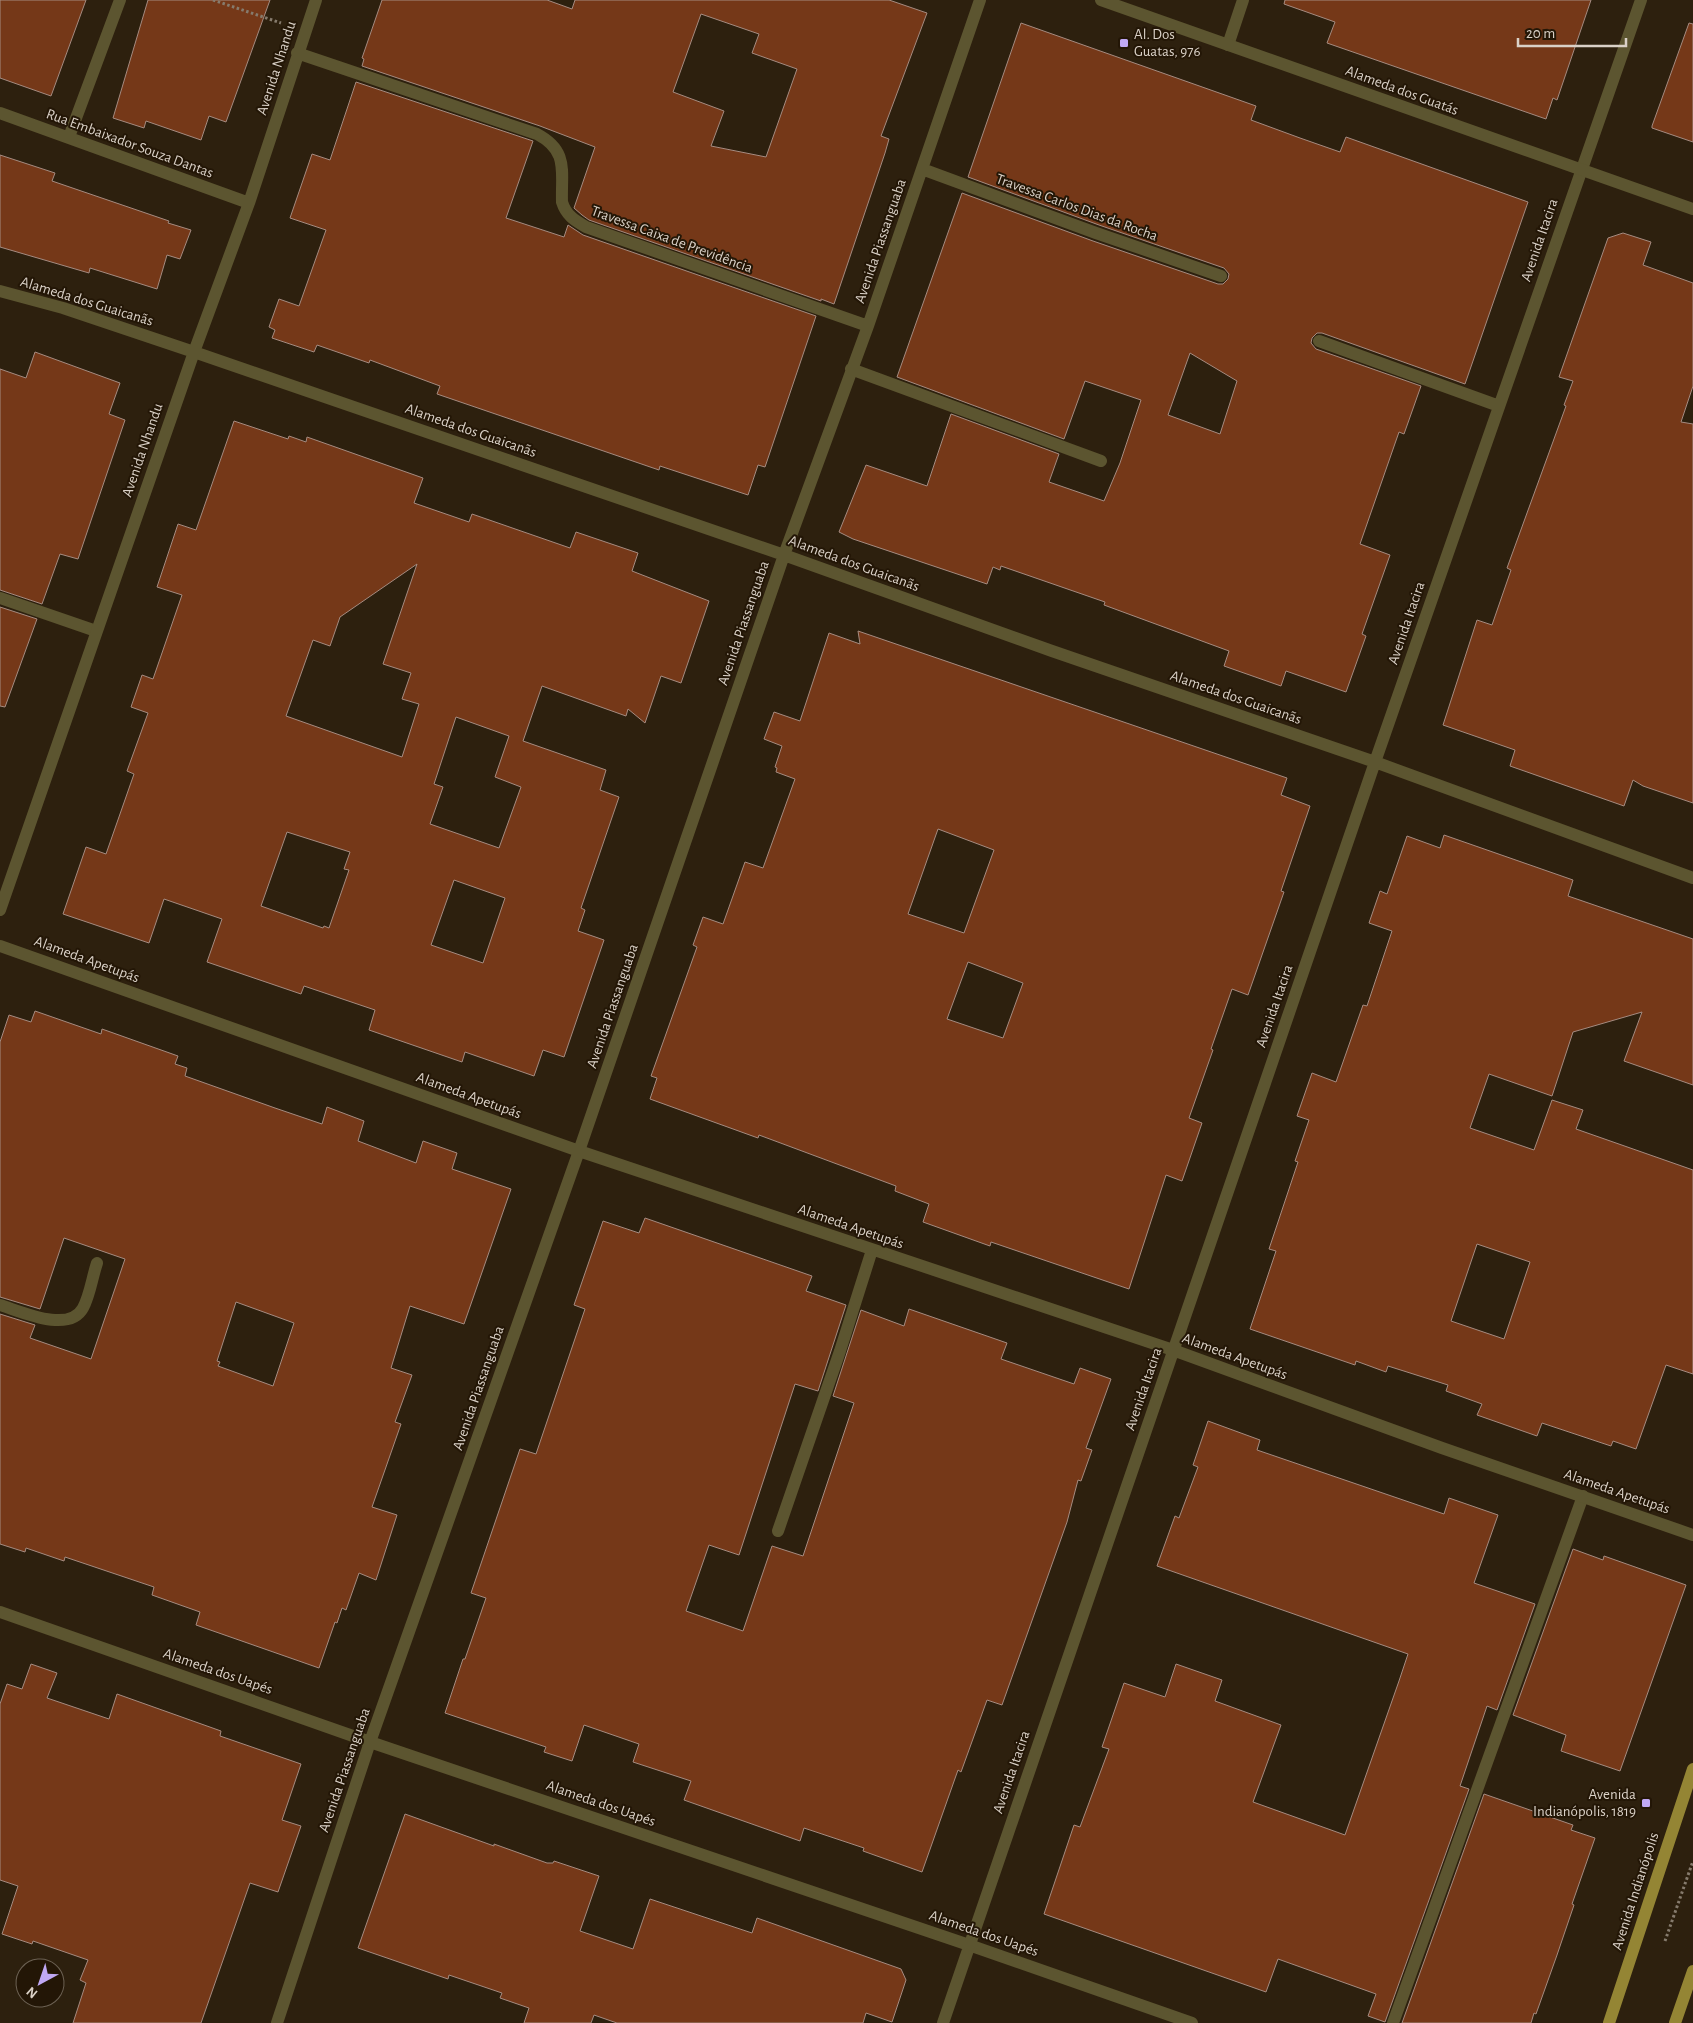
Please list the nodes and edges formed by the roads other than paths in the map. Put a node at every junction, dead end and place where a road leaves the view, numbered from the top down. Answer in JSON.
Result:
{"nodes":[{"id":1,"x":120,"y":0,"type":"edge"},
{"id":2,"x":316,"y":0,"type":"edge"},
{"id":3,"x":980,"y":0,"type":"edge"},
{"id":4,"x":1101,"y":0,"type":"edge"},
{"id":5,"x":1243,"y":0,"type":"edge"},
{"id":6,"x":1640,"y":0,"type":"edge"},
{"id":7,"x":1228,"y":45,"type":"junction"},
{"id":8,"x":297,"y":53,"type":"junction"},
{"id":9,"x":0,"y":113,"type":"edge"},
{"id":10,"x":69,"y":137,"type":"junction"},
{"id":11,"x":922,"y":169,"type":"junction"},
{"id":12,"x":1580,"y":170,"type":"junction"},
{"id":13,"x":249,"y":203,"type":"junction"},
{"id":14,"x":1693,"y":209,"type":"edge"},
{"id":15,"x":1221,"y":276,"type":"dead end"},
{"id":16,"x":0,"y":291,"type":"edge"},
{"id":17,"x":868,"y":326,"type":"junction"},
{"id":18,"x":1319,"y":341,"type":"dead end"},
{"id":19,"x":194,"y":352,"type":"junction"},
{"id":20,"x":851,"y":369,"type":"junction"},
{"id":21,"x":1499,"y":406,"type":"junction"},
{"id":22,"x":1101,"y":461,"type":"dead end"},
{"id":23,"x":784,"y":555,"type":"junction"},
{"id":24,"x":0,"y":598,"type":"edge"},
{"id":25,"x":96,"y":631,"type":"junction"},
{"id":26,"x":1375,"y":762,"type":"junction"},
{"id":27,"x":1693,"y":878,"type":"edge"},
{"id":28,"x":0,"y":910,"type":"edge"},
{"id":29,"x":0,"y":946,"type":"edge"},
{"id":30,"x":579,"y":1151,"type":"junction"},
{"id":31,"x":872,"y":1250,"type":"junction"},
{"id":32,"x":97,"y":1263,"type":"dead end"},
{"id":33,"x":0,"y":1304,"type":"edge"},
{"id":34,"x":1173,"y":1350,"type":"junction"},
{"id":35,"x":1583,"y":1496,"type":"junction"},
{"id":36,"x":778,"y":1531,"type":"dead end"},
{"id":37,"x":1693,"y":1535,"type":"edge"},
{"id":38,"x":0,"y":1612,"type":"edge"},
{"id":39,"x":370,"y":1742,"type":"junction"},
{"id":40,"x":1693,"y":1769,"type":"edge"},
{"id":41,"x":969,"y":1945,"type":"junction"},
{"id":42,"x":1693,"y":1971,"type":"edge"},
{"id":43,"x":277,"y":2023,"type":"edge"},
{"id":44,"x":943,"y":2023,"type":"edge"},
{"id":45,"x":1192,"y":2023,"type":"edge"},
{"id":46,"x":1393,"y":2023,"type":"edge"},
{"id":47,"x":1609,"y":2023,"type":"edge"},
{"id":48,"x":1675,"y":2023,"type":"edge"}],
"edges":[{"from":1,"to":10,"type":"street"},
{"from":2,"to":8,"type":"street","name":"Avenida Nhandu"},
{"from":3,"to":11,"type":"street","name":"Avenida Piassanguaba"},
{"from":4,"to":7,"type":"street","name":"Alameda dos Guatás"},
{"from":5,"to":7,"type":"street"},
{"from":6,"to":12,"type":"street","name":"Avenida Itacira"},
{"from":7,"to":12,"type":"street","name":"Alameda dos Guatás"},
{"from":8,"to":13,"type":"street","name":"Avenida Nhandu"},
{"from":8,"to":17,"type":"street","name":"Travessa Caixa de Previdência"},
{"from":9,"to":10,"type":"street","name":"Rua Embaixador Souza Dantas"},
{"from":10,"to":13,"type":"street","name":"Rua Embaixador Souza Dantas"},
{"from":11,"to":15,"type":"street","name":"Travessa Carlos Dias da Rocha"},
{"from":11,"to":17,"type":"street","name":"Avenida Piassanguaba"},
{"from":12,"to":14,"type":"street","name":"Alameda dos Guatás"},
{"from":12,"to":21,"type":"street","name":"Avenida Itacira"},
{"from":13,"to":19,"type":"street","name":"Avenida Nhandu"},
{"from":16,"to":19,"type":"street","name":"Alameda dos Guaicanãs"},
{"from":17,"to":20,"type":"street","name":"Avenida Piassanguaba"},
{"from":18,"to":21,"type":"street"},
{"from":19,"to":23,"type":"street","name":"Alameda dos Guaicanãs"},
{"from":19,"to":25,"type":"street","name":"Avenida Nhandu"},
{"from":20,"to":22,"type":"street"},
{"from":20,"to":23,"type":"street","name":"Avenida Piassanguaba"},
{"from":21,"to":26,"type":"street","name":"Avenida Itacira"},
{"from":23,"to":26,"type":"street","name":"Alameda dos Guaicanãs"},
{"from":23,"to":30,"type":"street","name":"Avenida Piassanguaba"},
{"from":24,"to":25,"type":"street"},
{"from":25,"to":28,"type":"street","name":"Avenida Nhandu"},
{"from":26,"to":27,"type":"street","name":"Alameda dos Guaicanãs"},
{"from":26,"to":34,"type":"street","name":"Avenida Itacira"},
{"from":29,"to":30,"type":"street","name":"Alameda Apetupás"},
{"from":30,"to":31,"type":"street","name":"Alameda Apetupás"},
{"from":30,"to":39,"type":"street","name":"Avenida Piassanguaba"},
{"from":31,"to":34,"type":"street","name":"Alameda Apetupás"},
{"from":31,"to":36,"type":"street"},
{"from":32,"to":33,"type":"street"},
{"from":34,"to":35,"type":"street","name":"Alameda Apetupás"},
{"from":34,"to":41,"type":"street","name":"Avenida Itacira"},
{"from":35,"to":37,"type":"street","name":"Alameda Apetupás"},
{"from":35,"to":46,"type":"street"},
{"from":38,"to":39,"type":"street","name":"Alameda dos Uapés"},
{"from":39,"to":41,"type":"street","name":"Alameda dos Uapés"},
{"from":39,"to":43,"type":"street","name":"Avenida Piassanguaba"},
{"from":40,"to":47,"type":"main road","name":"Avenida Indianópolis"},
{"from":41,"to":44,"type":"street","name":"Avenida Itacira"},
{"from":41,"to":45,"type":"street","name":"Alameda dos Uapés"},
{"from":42,"to":48,"type":"main road"}]}
